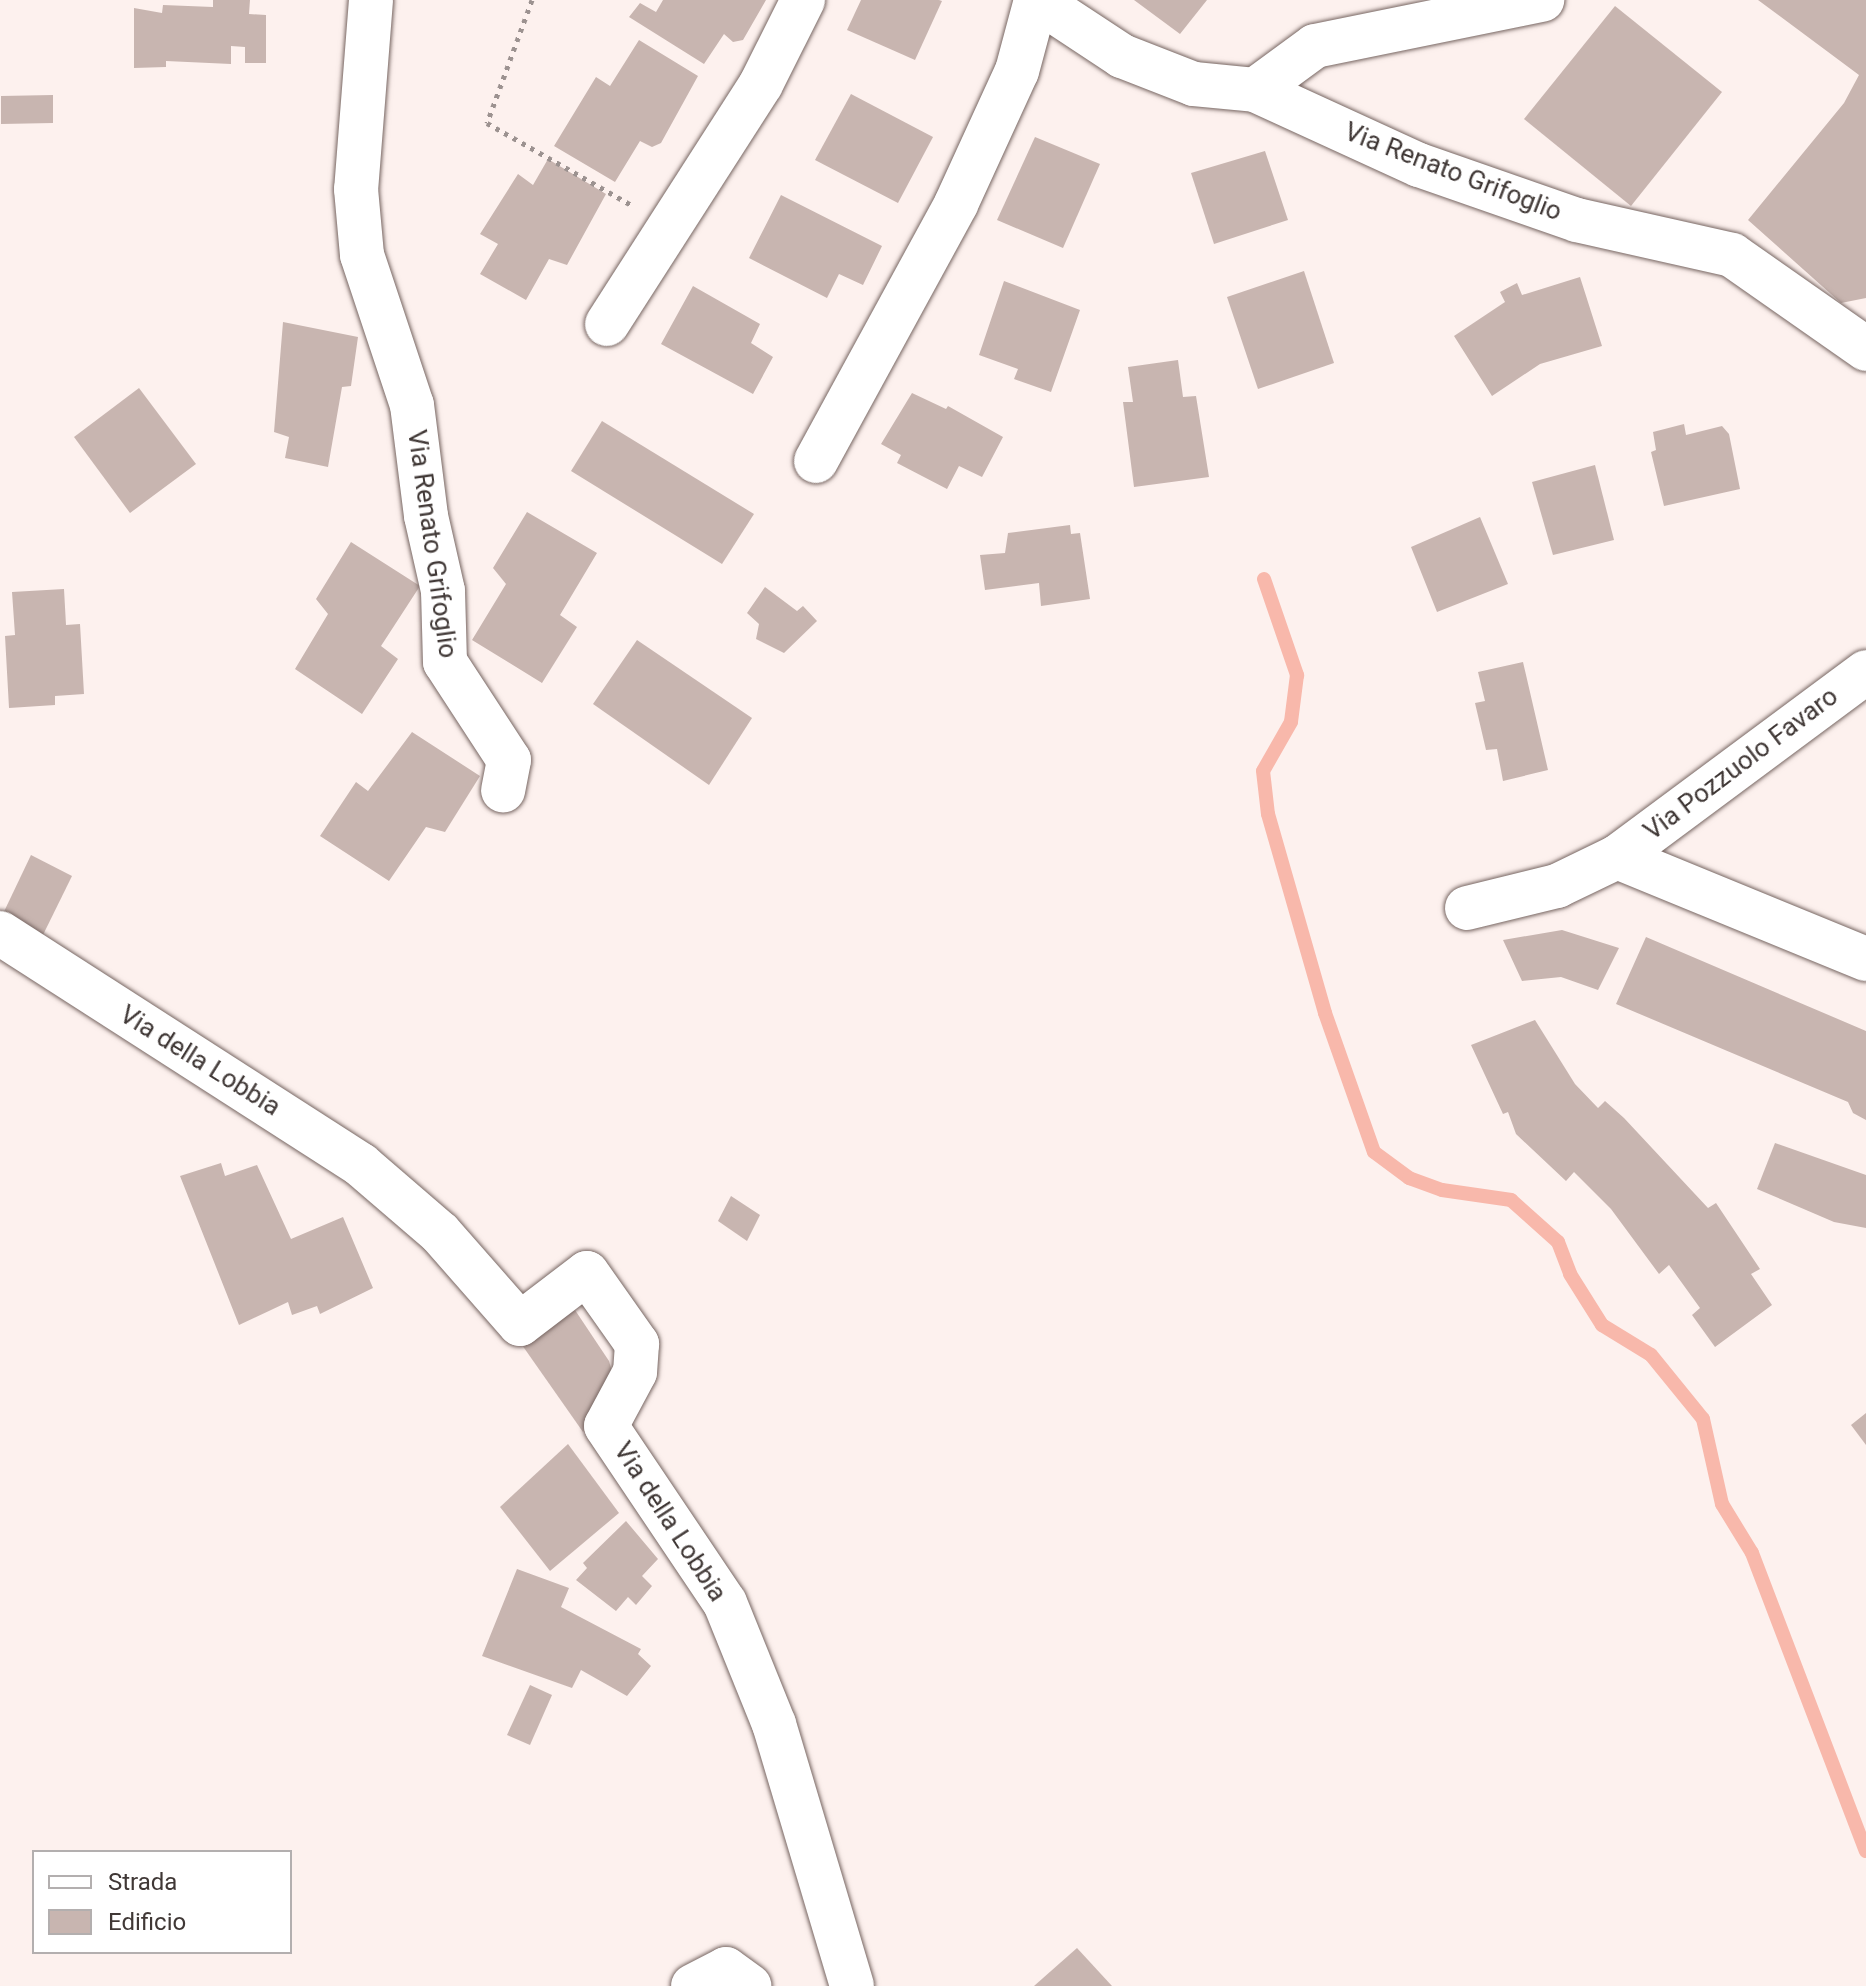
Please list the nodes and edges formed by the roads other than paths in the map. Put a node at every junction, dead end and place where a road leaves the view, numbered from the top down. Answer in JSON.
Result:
{"nodes":[{"id":1,"x":371,"y":0,"type":"edge"},
{"id":2,"x":803,"y":0,"type":"edge"},
{"id":3,"x":1036,"y":0,"type":"edge"},
{"id":4,"x":1542,"y":0,"type":"edge"},
{"id":5,"x":1255,"y":90,"type":"junction"},
{"id":6,"x":607,"y":324,"type":"dead end"},
{"id":7,"x":1866,"y":349,"type":"edge"},
{"id":8,"x":816,"y":461,"type":"dead end"},
{"id":9,"x":1866,"y":672,"type":"edge"},
{"id":10,"x":503,"y":790,"type":"dead end"},
{"id":11,"x":1617,"y":857,"type":"junction"},
{"id":12,"x":1467,"y":908,"type":"dead end"},
{"id":13,"x":0,"y":933,"type":"edge"},
{"id":14,"x":1866,"y":959,"type":"edge"},
{"id":15,"x":693,"y":1986,"type":"edge"},
{"id":16,"x":749,"y":1986,"type":"edge"},
{"id":17,"x":852,"y":1986,"type":"edge"}],
"edges":[{"from":1,"to":10,"type":"street","name":"Via Renato Grifoglio"},
{"from":2,"to":6,"type":"street"},
{"from":3,"to":5,"type":"street","name":"Via Renato Grifoglio"},
{"from":3,"to":8,"type":"street","name":"Via Renato Grifoglio"},
{"from":4,"to":5,"type":"street"},
{"from":5,"to":7,"type":"street","name":"Via Renato Grifoglio"},
{"from":9,"to":11,"type":"street","name":"Via Pozzuolo Favaro"},
{"from":11,"to":12,"type":"street","name":"Via Pozzuolo Favaro"},
{"from":11,"to":14,"type":"street"},
{"from":13,"to":17,"type":"street","name":"Via della Lobbia"},
{"from":15,"to":16,"type":"street"}]}
